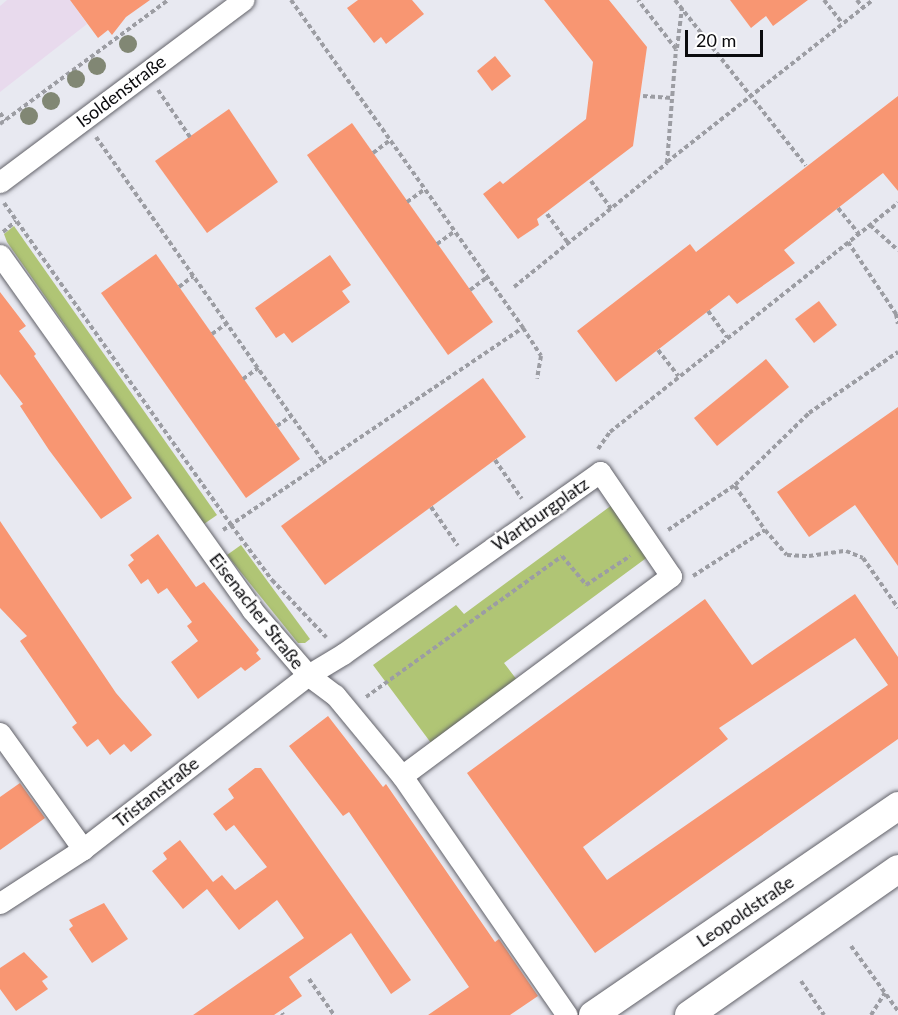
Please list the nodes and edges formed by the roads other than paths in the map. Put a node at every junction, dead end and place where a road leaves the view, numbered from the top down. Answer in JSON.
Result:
{"nodes":[{"id":1,"x":243,"y":0,"type":"edge"},
{"id":2,"x":0,"y":182,"type":"edge"},
{"id":3,"x":0,"y":255,"type":"edge"},
{"id":4,"x":308,"y":675,"type":"junction"},
{"id":5,"x":0,"y":733,"type":"edge"},
{"id":6,"x":402,"y":777,"type":"junction"},
{"id":7,"x":898,"y":806,"type":"edge"},
{"id":8,"x":83,"y":849,"type":"junction"},
{"id":9,"x":898,"y":869,"type":"edge"},
{"id":10,"x":0,"y":903,"type":"edge"},
{"id":11,"x":567,"y":1015,"type":"edge"},
{"id":12,"x":592,"y":1015,"type":"edge"},
{"id":13,"x":689,"y":1015,"type":"edge"}],
"edges":[{"from":1,"to":2,"type":"street","name":"Isoldenstraße"},
{"from":3,"to":4,"type":"street","name":"Eisenacher Straße"},
{"from":4,"to":6,"type":"street","name":"Eisenacher Straße"},
{"from":4,"to":6,"type":"street","name":"Wartburgplatz"},
{"from":4,"to":8,"type":"street","name":"Tristanstraße"},
{"from":5,"to":8,"type":"street"},
{"from":6,"to":11,"type":"street","name":"Eisenacher Straße"},
{"from":7,"to":12,"type":"main road","name":"Leopoldstraße"},
{"from":8,"to":10,"type":"street","name":"Tristanstraße"},
{"from":9,"to":13,"type":"main road"}]}
